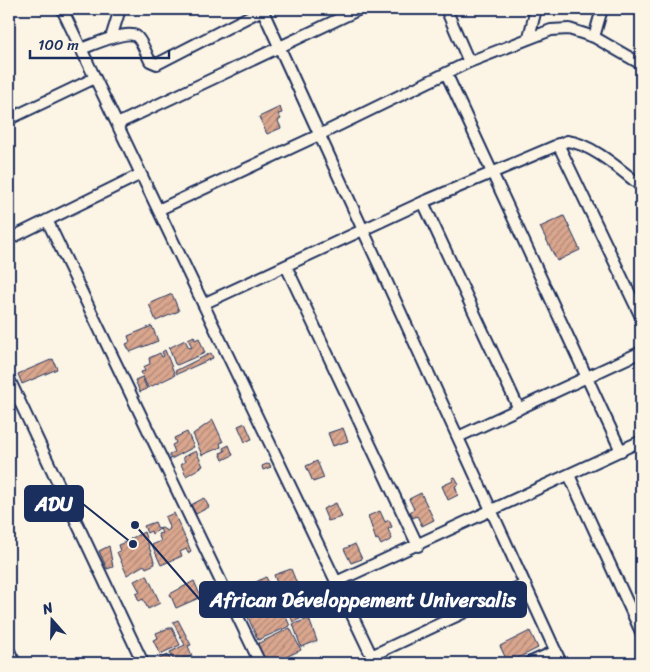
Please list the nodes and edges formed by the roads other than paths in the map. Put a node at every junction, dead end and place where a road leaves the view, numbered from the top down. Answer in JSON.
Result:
{"nodes":[{"id":1,"x":62,"y":9,"type":"edge"},
{"id":2,"x":120,"y":9,"type":"edge"},
{"id":3,"x":360,"y":9,"type":"edge"},
{"id":4,"x":536,"y":9,"type":"edge"},
{"id":5,"x":602,"y":9,"type":"edge"},
{"id":6,"x":262,"y":10,"type":"edge"},
{"id":7,"x":449,"y":10,"type":"edge"},
{"id":8,"x":594,"y":36,"type":"junction"},
{"id":9,"x":529,"y":37,"type":"junction"},
{"id":10,"x":111,"y":38,"type":"junction"},
{"id":11,"x":280,"y":48,"type":"junction"},
{"id":12,"x":81,"y":49,"type":"junction"},
{"id":13,"x":469,"y":62,"type":"junction"},
{"id":14,"x":641,"y":64,"type":"edge"},
{"id":15,"x":446,"y":73,"type":"junction"},
{"id":16,"x":95,"y":78,"type":"junction"},
{"id":17,"x":9,"y":119,"type":"edge"},
{"id":18,"x":117,"y":124,"type":"junction"},
{"id":19,"x":319,"y":135,"type":"junction"},
{"id":20,"x":558,"y":144,"type":"junction"},
{"id":21,"x":493,"y":172,"type":"junction"},
{"id":22,"x":141,"y":174,"type":"junction"},
{"id":23,"x":641,"y":186,"type":"edge"},
{"id":24,"x":423,"y":202,"type":"junction"},
{"id":25,"x":158,"y":210,"type":"junction"},
{"id":26,"x":47,"y":220,"type":"junction"},
{"id":27,"x":363,"y":231,"type":"junction"},
{"id":28,"x":9,"y":238,"type":"edge"},
{"id":29,"x":286,"y":266,"type":"junction"},
{"id":30,"x":203,"y":304,"type":"junction"},
{"id":31,"x":641,"y":317,"type":"edge"},
{"id":32,"x":641,"y":352,"type":"edge"},
{"id":33,"x":587,"y":378,"type":"junction"},
{"id":34,"x":9,"y":379,"type":"edge"},
{"id":35,"x":519,"y":409,"type":"junction"},
{"id":36,"x":458,"y":437,"type":"junction"},
{"id":37,"x":641,"y":441,"type":"edge"},
{"id":38,"x":620,"y":451,"type":"junction"},
{"id":39,"x":569,"y":475,"type":"junction"},
{"id":40,"x":492,"y":512,"type":"junction"},
{"id":41,"x":418,"y":546,"type":"junction"},
{"id":42,"x":336,"y":582,"type":"junction"},
{"id":43,"x":525,"y":584,"type":"junction"},
{"id":44,"x":641,"y":632,"type":"edge"},
{"id":45,"x":9,"y":651,"type":"edge"},
{"id":46,"x":556,"y":651,"type":"junction"},
{"id":47,"x":373,"y":659,"type":"edge"},
{"id":48,"x":15,"y":663,"type":"edge"},
{"id":49,"x":143,"y":663,"type":"edge"},
{"id":50,"x":260,"y":663,"type":"edge"},
{"id":51,"x":528,"y":663,"type":"edge"},
{"id":52,"x":561,"y":663,"type":"edge"}],
"edges":[{"from":1,"to":12,"type":"street"},
{"from":2,"to":10,"type":"street"},
{"from":3,"to":11,"type":"street"},
{"from":4,"to":9,"type":"street"},
{"from":5,"to":8,"type":"street"},
{"from":6,"to":10,"type":"street"},
{"from":6,"to":11,"type":"street"},
{"from":7,"to":13,"type":"street"},
{"from":8,"to":9,"type":"street"},
{"from":8,"to":14,"type":"street"},
{"from":9,"to":13,"type":"street"},
{"from":10,"to":12,"type":"street"},
{"from":11,"to":18,"type":"street"},
{"from":11,"to":19,"type":"street"},
{"from":12,"to":16,"type":"street"},
{"from":13,"to":15,"type":"street"},
{"from":15,"to":19,"type":"street"},
{"from":15,"to":21,"type":"street"},
{"from":16,"to":17,"type":"street"},
{"from":16,"to":18,"type":"street"},
{"from":18,"to":22,"type":"street"},
{"from":19,"to":25,"type":"street"},
{"from":19,"to":27,"type":"street"},
{"from":20,"to":21,"type":"street"},
{"from":20,"to":23,"type":"street"},
{"from":20,"to":31,"type":"street"},
{"from":21,"to":24,"type":"street"},
{"from":21,"to":33,"type":"street"},
{"from":22,"to":25,"type":"street"},
{"from":22,"to":26,"type":"street"},
{"from":24,"to":27,"type":"street"},
{"from":24,"to":35,"type":"street"},
{"from":25,"to":30,"type":"street"},
{"from":26,"to":28,"type":"street"},
{"from":26,"to":50,"type":"street"},
{"from":27,"to":29,"type":"street"},
{"from":27,"to":36,"type":"street"},
{"from":29,"to":30,"type":"street"},
{"from":29,"to":41,"type":"street"},
{"from":30,"to":42,"type":"street"},
{"from":32,"to":33,"type":"street"},
{"from":33,"to":35,"type":"street"},
{"from":33,"to":38,"type":"street"},
{"from":34,"to":49,"type":"street"},
{"from":35,"to":36,"type":"street"},
{"from":36,"to":40,"type":"street"},
{"from":37,"to":38,"type":"street"},
{"from":38,"to":39,"type":"street"},
{"from":39,"to":40,"type":"street"},
{"from":39,"to":44,"type":"street"},
{"from":40,"to":41,"type":"street"},
{"from":40,"to":43,"type":"street"},
{"from":41,"to":42,"type":"street"},
{"from":42,"to":47,"type":"street"},
{"from":43,"to":46,"type":"street"},
{"from":43,"to":47,"type":"street"},
{"from":45,"to":48,"type":"street"},
{"from":46,"to":51,"type":"street"},
{"from":46,"to":52,"type":"street"}]}
